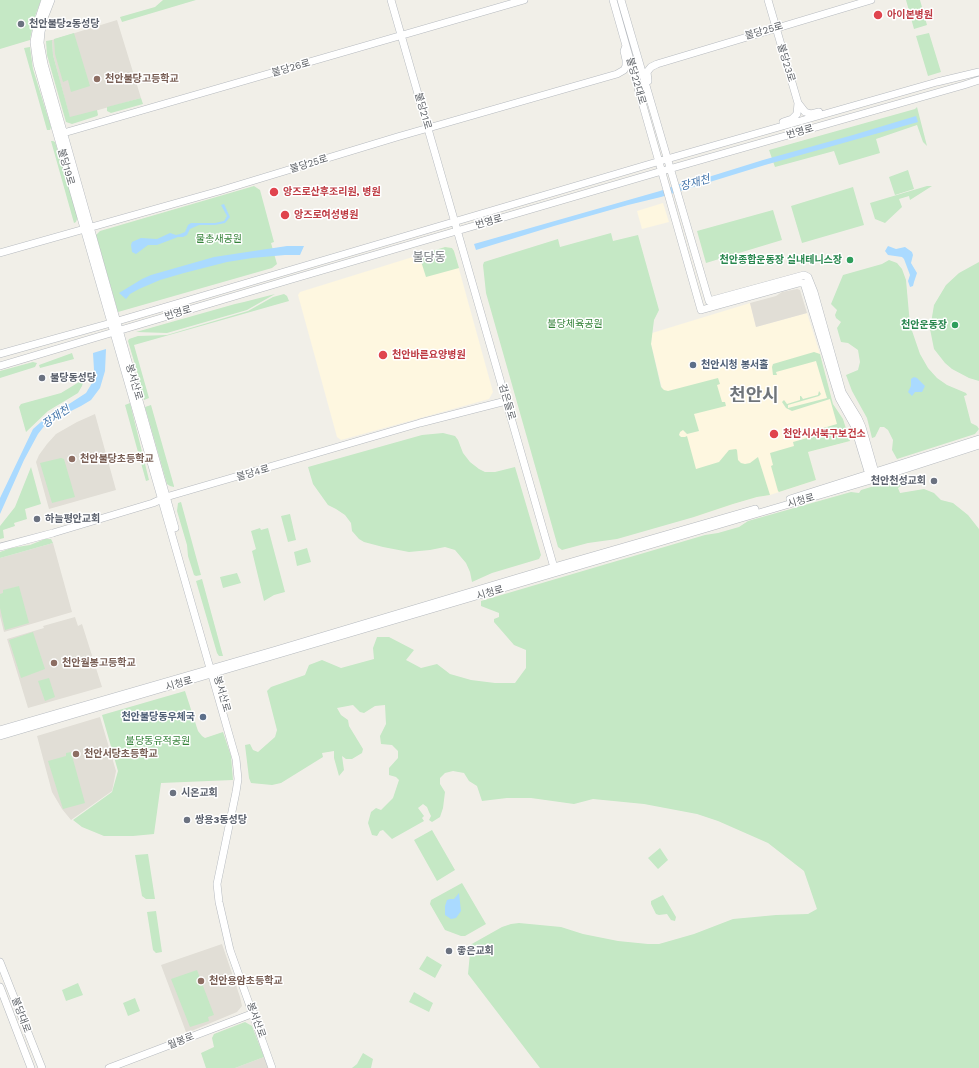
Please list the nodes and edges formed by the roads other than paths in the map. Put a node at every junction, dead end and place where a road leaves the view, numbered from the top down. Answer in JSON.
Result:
{"nodes":[{"id":1,"x":45,"y":0,"type":"edge"},
{"id":2,"x":51,"y":0,"type":"edge"},
{"id":3,"x":391,"y":0,"type":"edge"},
{"id":4,"x":524,"y":0,"type":"edge"},
{"id":5,"x":613,"y":0,"type":"edge"},
{"id":6,"x":621,"y":0,"type":"edge"},
{"id":7,"x":768,"y":0,"type":"edge"},
{"id":8,"x":871,"y":0,"type":"edge"},
{"id":9,"x":775,"y":28,"type":"junction"},
{"id":10,"x":402,"y":36,"type":"junction"},
{"id":11,"x":634,"y":43,"type":"junction"},
{"id":12,"x":626,"y":46,"type":"junction"},
{"id":13,"x":657,"y":64,"type":"junction"},
{"id":14,"x":979,"y":70,"type":"edge"},
{"id":15,"x":617,"y":74,"type":"junction"},
{"id":16,"x":979,"y":81,"type":"edge"},
{"id":17,"x":647,"y":88,"type":"junction"},
{"id":18,"x":639,"y":91,"type":"junction"},
{"id":19,"x":798,"y":103,"type":"junction"},
{"id":20,"x":828,"y":114,"type":"junction"},
{"id":21,"x":428,"y":128,"type":"junction"},
{"id":22,"x":777,"y":128,"type":"junction"},
{"id":23,"x":60,"y":134,"type":"junction"},
{"id":24,"x":667,"y":159,"type":"junction"},
{"id":25,"x":660,"y":161,"type":"junction"},
{"id":26,"x":671,"y":169,"type":"junction"},
{"id":27,"x":662,"y":171,"type":"junction"},
{"id":28,"x":456,"y":222,"type":"junction"},
{"id":29,"x":87,"y":228,"type":"junction"},
{"id":30,"x":459,"y":231,"type":"junction"},
{"id":31,"x":0,"y":253,"type":"edge"},
{"id":32,"x":685,"y":253,"type":"junction"},
{"id":33,"x":699,"y":266,"type":"junction"},
{"id":34,"x":690,"y":268,"type":"junction"},
{"id":35,"x":703,"y":278,"type":"junction"},
{"id":36,"x":114,"y":322,"type":"junction"},
{"id":37,"x":117,"y":332,"type":"junction"},
{"id":38,"x":0,"y":354,"type":"edge"},
{"id":39,"x":0,"y":366,"type":"edge"},
{"id":40,"x":506,"y":401,"type":"junction"},
{"id":41,"x":979,"y":440,"type":"edge"},
{"id":42,"x":979,"y":445,"type":"edge"},
{"id":43,"x":873,"y":476,"type":"junction"},
{"id":44,"x":164,"y":498,"type":"junction"},
{"id":45,"x":0,"y":547,"type":"edge"},
{"id":46,"x":555,"y":570,"type":"junction"},
{"id":47,"x":213,"y":671,"type":"junction"},
{"id":48,"x":0,"y":730,"type":"edge"},
{"id":49,"x":0,"y":736,"type":"edge"},
{"id":50,"x":0,"y":962,"type":"edge"},
{"id":51,"x":0,"y":988,"type":"edge"},
{"id":52,"x":253,"y":1014,"type":"junction"},
{"id":53,"x":31,"y":1068,"type":"edge"},
{"id":54,"x":42,"y":1068,"type":"edge"},
{"id":55,"x":109,"y":1068,"type":"edge"},
{"id":56,"x":273,"y":1068,"type":"edge"}],
"edges":[{"from":1,"to":23,"type":"street","name":"불당19로"},
{"from":2,"to":23,"type":"street","name":"불당19로"},
{"from":3,"to":10,"type":"street","name":"불당21로"},
{"from":4,"to":10,"type":"street","name":"불당26로"},
{"from":5,"to":12,"type":"street","name":"불당22대로"},
{"from":6,"to":11,"type":"street","name":"불당22대로"},
{"from":7,"to":9,"type":"street","name":"불당23로"},
{"from":8,"to":9,"type":"street","name":"불당25로"},
{"from":9,"to":13,"type":"street","name":"불당25로"},
{"from":9,"to":19,"type":"street","name":"불당23로"},
{"from":10,"to":21,"type":"street","name":"불당21로"},
{"from":10,"to":23,"type":"street","name":"불당26로"},
{"from":11,"to":13,"type":"street"},
{"from":11,"to":17,"type":"street","name":"불당22대로"},
{"from":12,"to":15,"type":"street"},
{"from":12,"to":18,"type":"street","name":"불당22대로"},
{"from":13,"to":17,"type":"street"},
{"from":14,"to":20,"type":"street","name":"번영로"},
{"from":15,"to":18,"type":"street"},
{"from":15,"to":21,"type":"street","name":"불당25로"},
{"from":16,"to":26,"type":"street","name":"번영로"},
{"from":17,"to":24,"type":"street","name":"불당22대로"},
{"from":18,"to":25,"type":"street","name":"불당22대로"},
{"from":19,"to":20,"type":"street"},
{"from":19,"to":22,"type":"street"},
{"from":20,"to":22,"type":"street","name":"번영로"},
{"from":21,"to":28,"type":"street","name":"불당21로"},
{"from":21,"to":29,"type":"street","name":"불당25로"},
{"from":22,"to":24,"type":"street","name":"번영로"},
{"from":23,"to":29,"type":"street","name":"불당19로"},
{"from":24,"to":25,"type":"street","name":"번영로"},
{"from":24,"to":26,"type":"street","name":"불당22대로"},
{"from":25,"to":27,"type":"street","name":"불당22대로"},
{"from":25,"to":28,"type":"street","name":"번영로"},
{"from":26,"to":27,"type":"street","name":"번영로"},
{"from":26,"to":33,"type":"street","name":"불당22대로"},
{"from":27,"to":30,"type":"street","name":"번영로"},
{"from":27,"to":32,"type":"street","name":"불당22대로"},
{"from":28,"to":30,"type":"street","name":"불당21로"},
{"from":28,"to":36,"type":"street","name":"번영로"},
{"from":29,"to":31,"type":"street","name":"불당25로"},
{"from":29,"to":36,"type":"street","name":"불당19로"},
{"from":30,"to":37,"type":"street","name":"번영로"},
{"from":30,"to":40,"type":"street","name":"검은들로"},
{"from":32,"to":33,"type":"street"},
{"from":32,"to":34,"type":"street","name":"불당22대로"},
{"from":33,"to":35,"type":"street"},
{"from":34,"to":35,"type":"street"},
{"from":34,"to":43,"type":"street"},
{"from":35,"to":43,"type":"street"},
{"from":36,"to":37,"type":"street","name":"봉서산로"},
{"from":36,"to":38,"type":"street","name":"번영로"},
{"from":37,"to":39,"type":"street","name":"번영로"},
{"from":37,"to":44,"type":"street","name":"봉서산로"},
{"from":40,"to":44,"type":"street","name":"불당4로"},
{"from":40,"to":46,"type":"street","name":"검은들로"},
{"from":41,"to":43,"type":"street","name":"시청로"},
{"from":42,"to":43,"type":"street","name":"시청로"},
{"from":43,"to":46,"type":"street","name":"시청로"},
{"from":44,"to":45,"type":"street","name":"불당4로"},
{"from":44,"to":47,"type":"street","name":"봉서산로"},
{"from":46,"to":47,"type":"street","name":"시청로"},
{"from":47,"to":48,"type":"street","name":"시청로"},
{"from":47,"to":49,"type":"street","name":"시청로"},
{"from":47,"to":52,"type":"street","name":"봉서산로"},
{"from":50,"to":54,"type":"street","name":"불당대로"},
{"from":51,"to":53,"type":"street","name":"불당대로"},
{"from":52,"to":55,"type":"street","name":"월봉로"},
{"from":52,"to":56,"type":"street","name":"봉서산로"}]}
